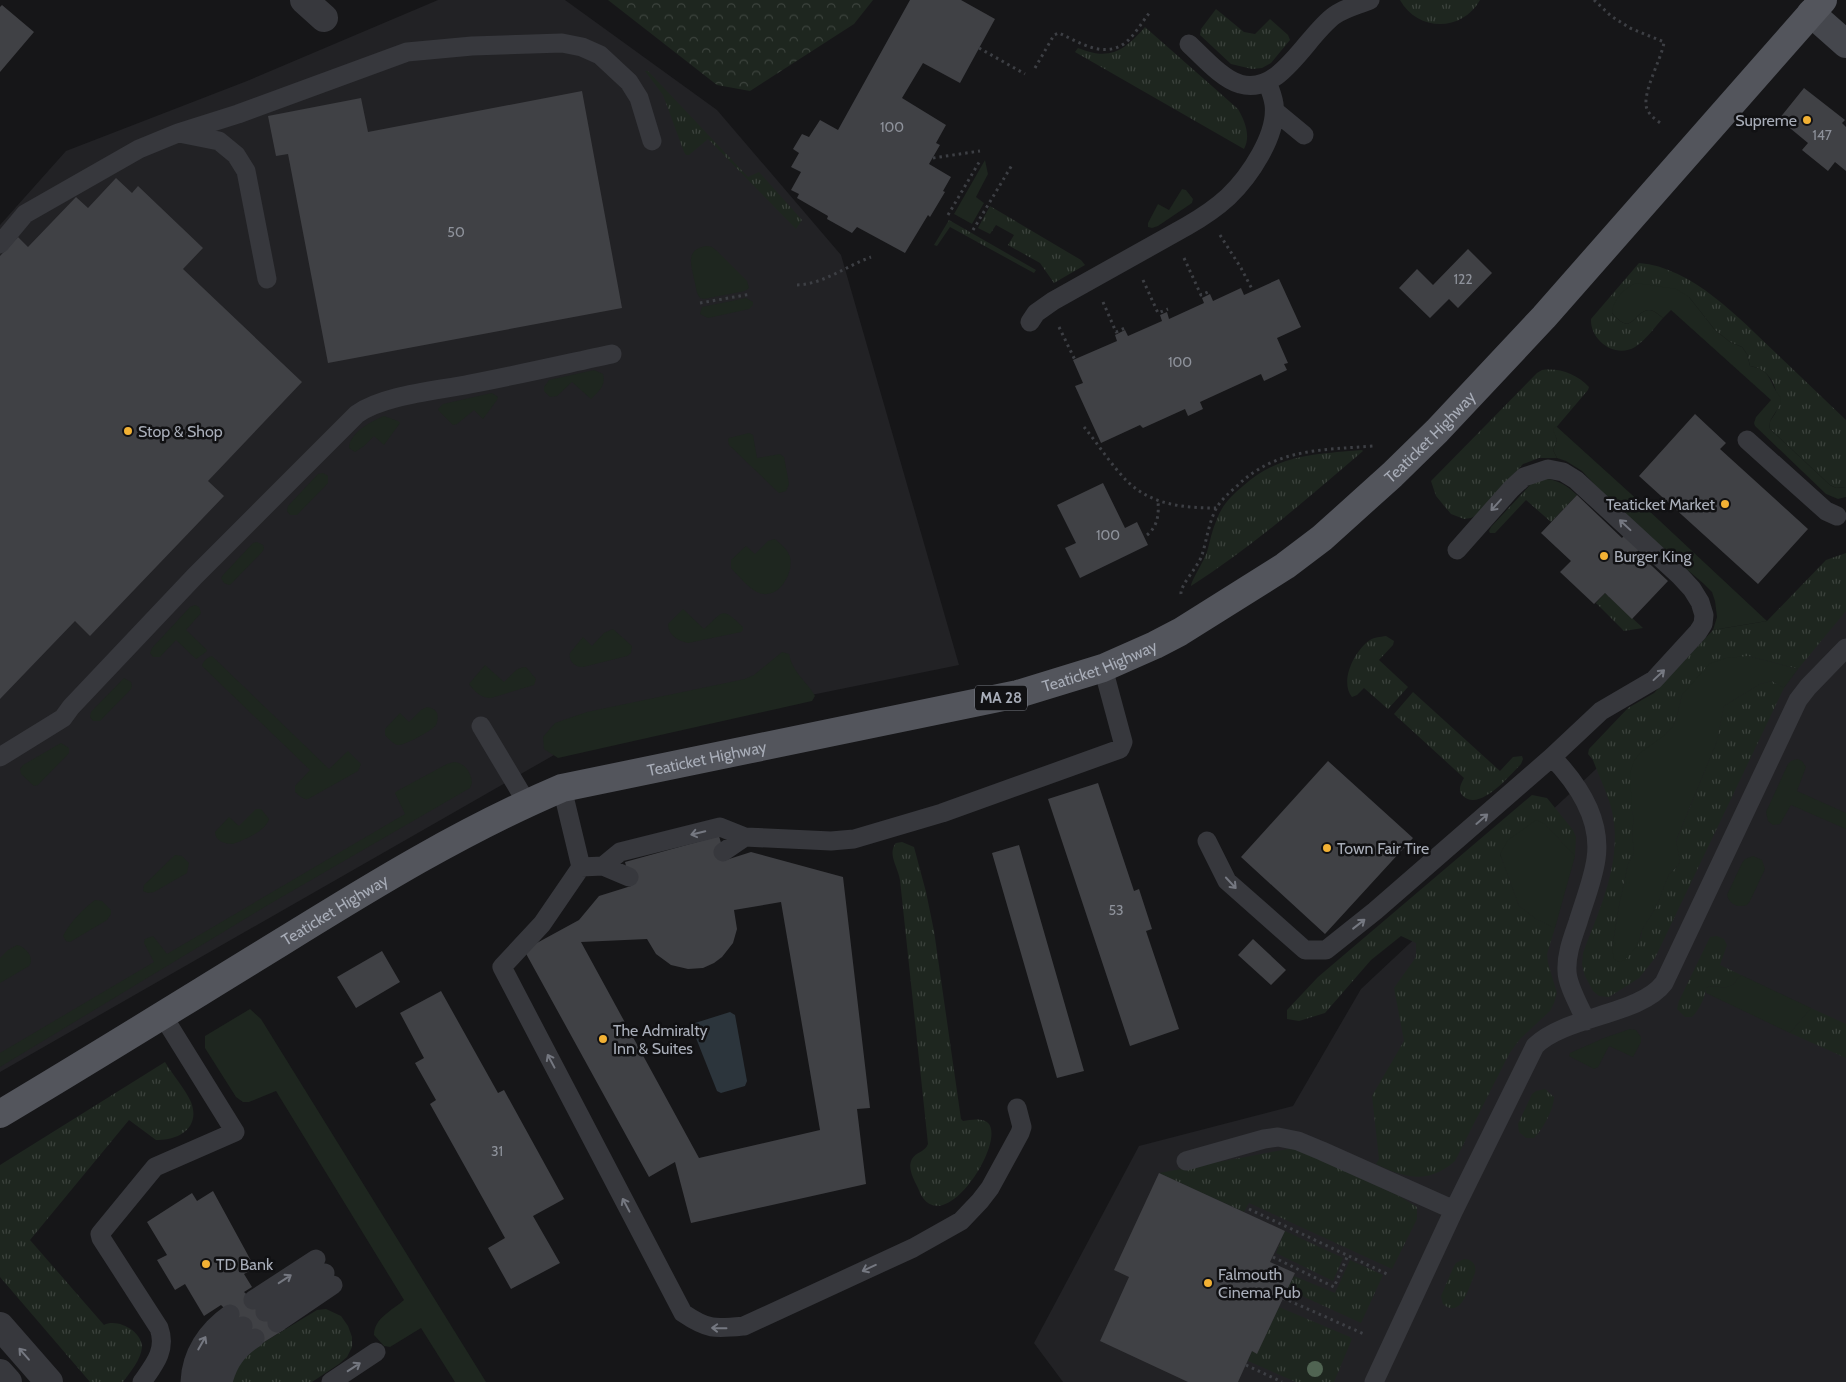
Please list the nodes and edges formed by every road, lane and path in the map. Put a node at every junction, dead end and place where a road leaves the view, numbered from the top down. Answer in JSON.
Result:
{"nodes":[{"id":1,"x":304,"y":0,"type":"edge"},
{"id":2,"x":1370,"y":0,"type":"edge"},
{"id":3,"x":1594,"y":0,"type":"edge"},
{"id":4,"x":1817,"y":7,"type":"edge"},
{"id":5,"x":1150,"y":12,"type":"dead end"},
{"id":6,"x":324,"y":18,"type":"dead end"},
{"id":7,"x":1189,"y":44,"type":"dead end"},
{"id":8,"x":1846,"y":44,"type":"edge"},
{"id":9,"x":979,"y":48,"type":"dead end"},
{"id":10,"x":1035,"y":68,"type":"dead end"},
{"id":11,"x":1025,"y":74,"type":"dead end"},
{"id":12,"x":1267,"y":82,"type":"junction"},
{"id":13,"x":1275,"y":111,"type":"junction"},
{"id":14,"x":1663,"y":125,"type":"dead end"},
{"id":15,"x":178,"y":133,"type":"junction"},
{"id":16,"x":1304,"y":135,"type":"dead end"},
{"id":17,"x":652,"y":141,"type":"dead end"},
{"id":18,"x":980,"y":151,"type":"dead end"},
{"id":19,"x":933,"y":158,"type":"dead end"},
{"id":20,"x":980,"y":159,"type":"dead end"},
{"id":21,"x":1012,"y":165,"type":"dead end"},
{"id":22,"x":948,"y":215,"type":"dead end"},
{"id":23,"x":973,"y":230,"type":"dead end"},
{"id":24,"x":1220,"y":234,"type":"dead end"},
{"id":25,"x":0,"y":244,"type":"edge"},
{"id":26,"x":871,"y":257,"type":"dead end"},
{"id":27,"x":1184,"y":257,"type":"dead end"},
{"id":28,"x":267,"y":279,"type":"dead end"},
{"id":29,"x":1143,"y":280,"type":"dead end"},
{"id":30,"x":797,"y":285,"type":"dead end"},
{"id":31,"x":1210,"y":291,"type":"dead end"},
{"id":32,"x":1253,"y":291,"type":"dead end"},
{"id":33,"x":751,"y":294,"type":"dead end"},
{"id":34,"x":1103,"y":302,"type":"dead end"},
{"id":35,"x":700,"y":303,"type":"dead end"},
{"id":36,"x":1168,"y":309,"type":"dead end"},
{"id":37,"x":1030,"y":322,"type":"dead end"},
{"id":38,"x":1059,"y":327,"type":"dead end"},
{"id":39,"x":1125,"y":328,"type":"dead end"},
{"id":40,"x":612,"y":354,"type":"dead end"},
{"id":41,"x":1076,"y":360,"type":"dead end"},
{"id":42,"x":1084,"y":427,"type":"dead end"},
{"id":43,"x":1747,"y":440,"type":"dead end"},
{"id":44,"x":1374,"y":446,"type":"dead end"},
{"id":45,"x":1158,"y":501,"type":"junction"},
{"id":46,"x":1216,"y":508,"type":"junction"},
{"id":47,"x":1837,"y":516,"type":"dead end"},
{"id":48,"x":1147,"y":535,"type":"dead end"},
{"id":49,"x":1457,"y":550,"type":"dead end"},
{"id":50,"x":1182,"y":597,"type":"dead end"},
{"id":51,"x":1846,"y":648,"type":"edge"},
{"id":52,"x":1103,"y":668,"type":"junction"},
{"id":53,"x":481,"y":726,"type":"dead end"},
{"id":54,"x":0,"y":757,"type":"edge"},
{"id":55,"x":1552,"y":758,"type":"junction"},
{"id":56,"x":562,"y":788,"type":"junction"},
{"id":57,"x":527,"y":803,"type":"junction"},
{"id":58,"x":745,"y":837,"type":"junction"},
{"id":59,"x":1207,"y":842,"type":"dead end"},
{"id":60,"x":723,"y":852,"type":"dead end"},
{"id":61,"x":603,"y":866,"type":"junction"},
{"id":62,"x":581,"y":867,"type":"junction"},
{"id":63,"x":629,"y":877,"type":"dead end"},
{"id":64,"x":163,"y":1016,"type":"junction"},
{"id":65,"x":1586,"y":1020,"type":"junction"},
{"id":66,"x":1017,"y":1108,"type":"dead end"},
{"id":67,"x":0,"y":1114,"type":"edge"},
{"id":68,"x":1186,"y":1161,"type":"dead end"},
{"id":69,"x":1249,"y":1209,"type":"dead end"},
{"id":70,"x":1454,"y":1210,"type":"junction"},
{"id":71,"x":1348,"y":1255,"type":"junction"},
{"id":72,"x":1273,"y":1257,"type":"dead end"},
{"id":73,"x":325,"y":1272,"type":"joint"},
{"id":74,"x":1387,"y":1274,"type":"dead end"},
{"id":75,"x":1283,"y":1298,"type":"dead end"},
{"id":76,"x":0,"y":1326,"type":"edge"},
{"id":77,"x":243,"y":1326,"type":"junction"},
{"id":78,"x":1364,"y":1334,"type":"dead end"},
{"id":79,"x":376,"y":1352,"type":"dead end"},
{"id":80,"x":1246,"y":1365,"type":"dead end"},
{"id":81,"x":0,"y":1373,"type":"edge"},
{"id":82,"x":8,"y":1382,"type":"edge"},
{"id":83,"x":49,"y":1382,"type":"edge"},
{"id":84,"x":142,"y":1382,"type":"edge"},
{"id":85,"x":190,"y":1382,"type":"edge"},
{"id":86,"x":207,"y":1382,"type":"edge"},
{"id":87,"x":223,"y":1382,"type":"edge"},
{"id":88,"x":331,"y":1382,"type":"edge"},
{"id":89,"x":1282,"y":1382,"type":"edge"},
{"id":90,"x":1374,"y":1382,"type":"edge"}],
"edges":[{"from":1,"to":6,"type":"street"},
{"from":2,"to":12,"type":"lane"},
{"from":3,"to":14,"type":"path"},
{"from":4,"to":8,"type":"main road"},
{"from":4,"to":52,"type":"main road","name":"Teaticket Highway","number":"MA 28"},
{"from":5,"to":10,"type":"path"},
{"from":7,"to":12,"type":"lane"},
{"from":9,"to":11,"type":"path"},
{"from":12,"to":13,"type":"lane"},
{"from":13,"to":16,"type":"lane"},
{"from":13,"to":37,"type":"lane"},
{"from":15,"to":17,"type":"lane"},
{"from":15,"to":25,"type":"lane"},
{"from":15,"to":28,"type":"lane"},
{"from":18,"to":19,"type":"path"},
{"from":20,"to":22,"type":"path"},
{"from":21,"to":23,"type":"path"},
{"from":24,"to":32,"type":"path"},
{"from":26,"to":30,"type":"path"},
{"from":27,"to":31,"type":"path"},
{"from":29,"to":36,"type":"path"},
{"from":33,"to":35,"type":"path"},
{"from":34,"to":39,"type":"path"},
{"from":38,"to":41,"type":"path"},
{"from":40,"to":54,"type":"lane"},
{"from":42,"to":45,"type":"path"},
{"from":43,"to":47,"type":"lane"},
{"from":44,"to":46,"type":"path"},
{"from":45,"to":46,"type":"path"},
{"from":45,"to":48,"type":"path"},
{"from":46,"to":50,"type":"path"},
{"from":55,"to":49,"type":"lane","one_way":true},
{"from":51,"to":65,"type":"lane"},
{"from":52,"to":56,"type":"main road","name":"Teaticket Highway","number":"MA 28"},
{"from":52,"to":58,"type":"lane"},
{"from":53,"to":57,"type":"lane"},
{"from":59,"to":55,"type":"lane","one_way":true},
{"from":55,"to":65,"type":"lane"},
{"from":56,"to":57,"type":"main road","name":"Teaticket Highway","number":"MA 28"},
{"from":56,"to":62,"type":"lane"},
{"from":57,"to":64,"type":"main road","name":"Teaticket Highway","number":"MA 28"},
{"from":58,"to":60,"type":"lane"},
{"from":58,"to":61,"type":"lane","one_way":true},
{"from":61,"to":62,"type":"lane"},
{"from":61,"to":63,"type":"lane"},
{"from":66,"to":62,"type":"lane","one_way":true},
{"from":64,"to":67,"type":"main road","name":"Teaticket Highway","number":"MA 28"},
{"from":64,"to":84,"type":"lane"},
{"from":65,"to":70,"type":"lane"},
{"from":68,"to":70,"type":"lane"},
{"from":69,"to":71,"type":"path"},
{"from":70,"to":90,"type":"lane"},
{"from":71,"to":72,"type":"path"},
{"from":71,"to":74,"type":"path"},
{"from":73,"to":73,"type":"lane","one_way":true},
{"from":75,"to":78,"type":"path"},
{"from":83,"to":76,"type":"street","one_way":true},
{"from":85,"to":77,"type":"lane","one_way":true},
{"from":77,"to":86,"type":"lane"},
{"from":77,"to":87,"type":"lane"},
{"from":88,"to":79,"type":"lane","one_way":true},
{"from":80,"to":89,"type":"path"},
{"from":81,"to":82,"type":"street"}]}
